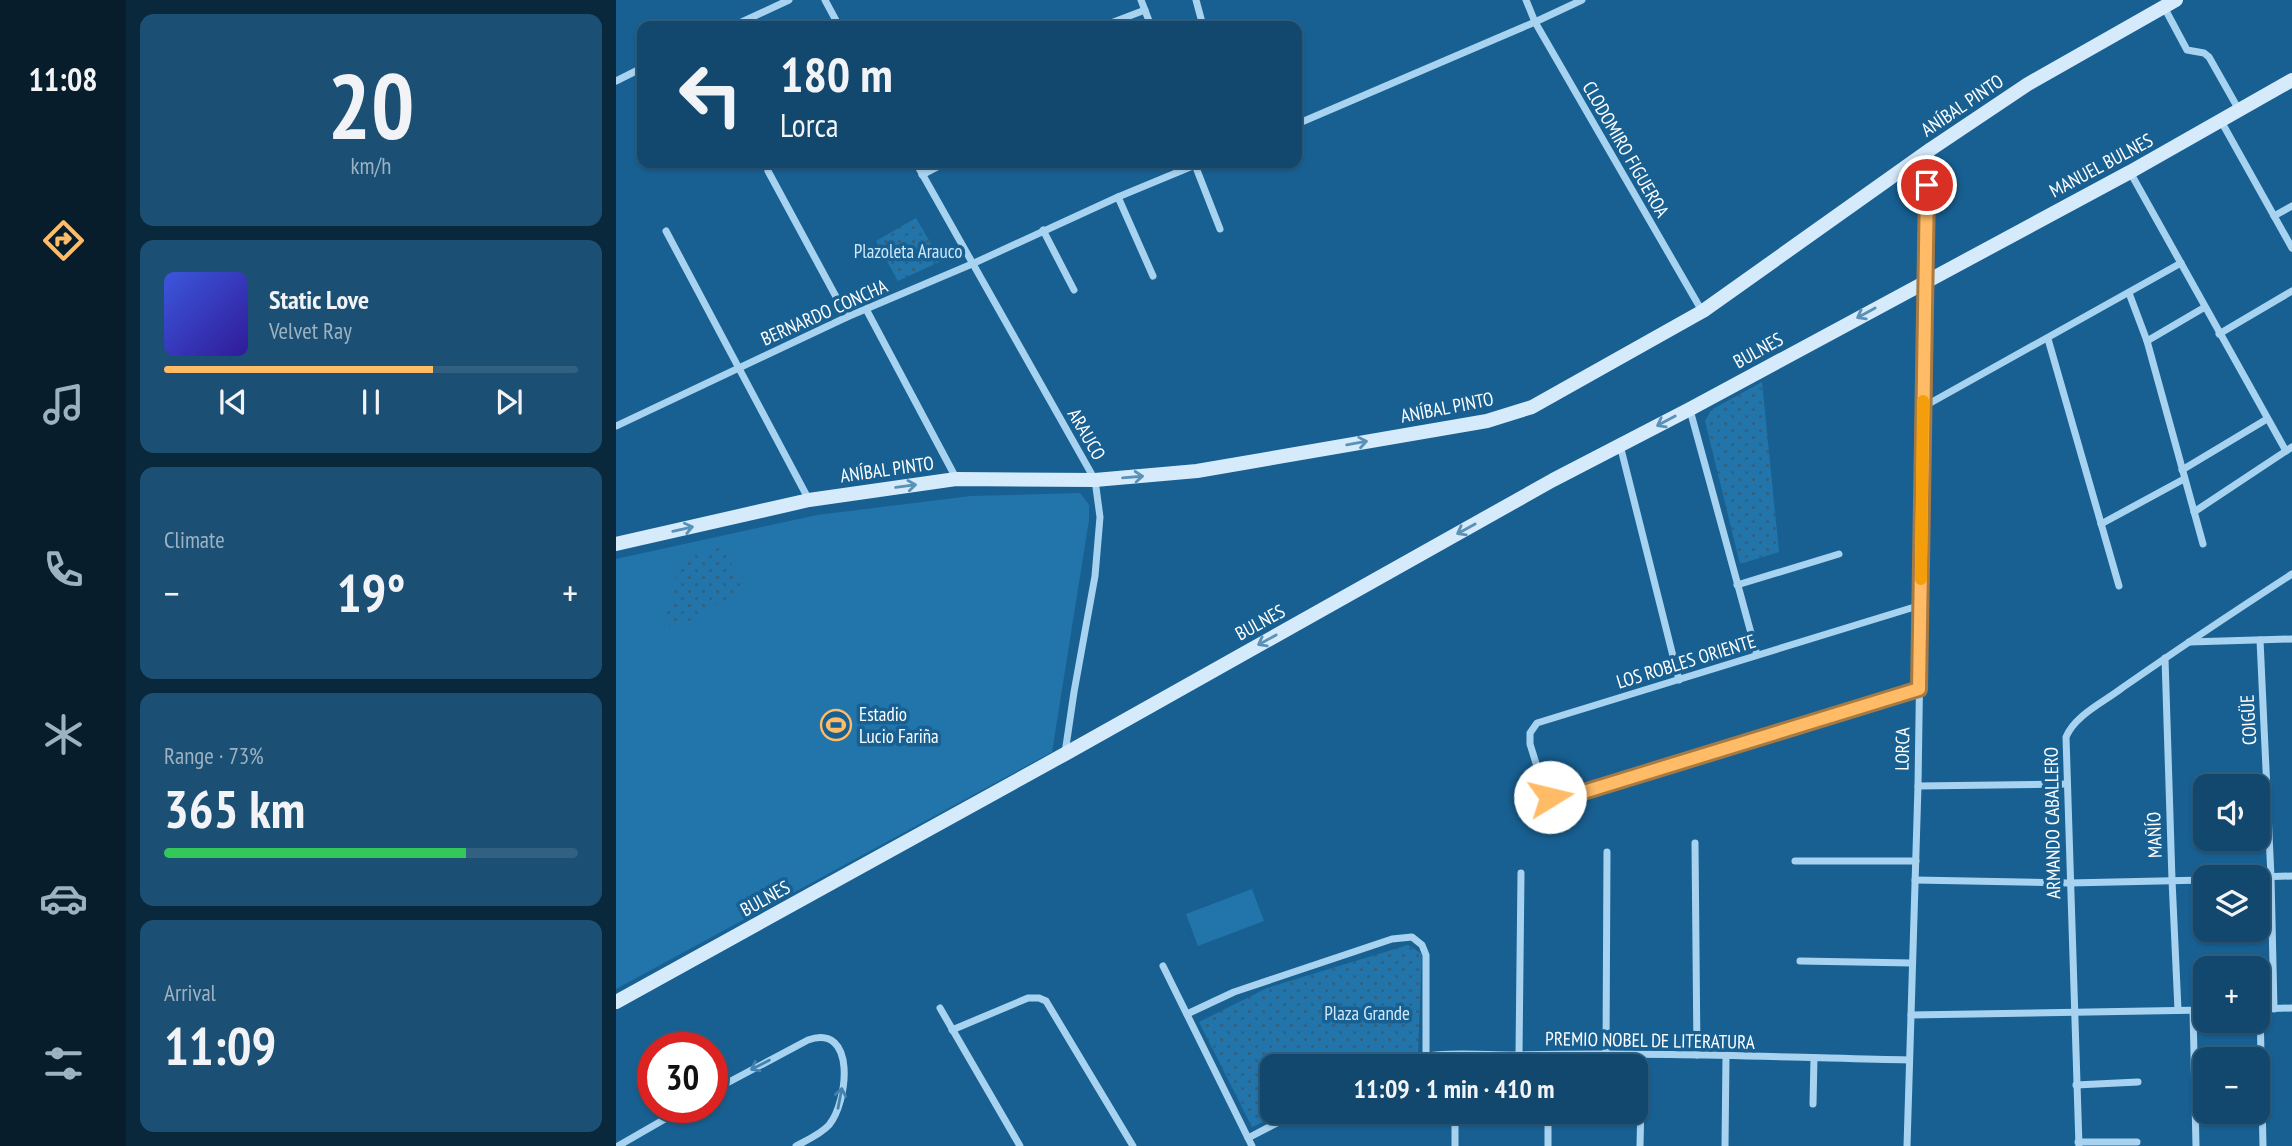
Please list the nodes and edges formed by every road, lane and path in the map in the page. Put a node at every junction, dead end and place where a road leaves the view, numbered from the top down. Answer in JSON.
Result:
{"nodes":[{"id":1,"x":789,"y":0,"type":"edge"},
{"id":2,"x":825,"y":0,"type":"edge"},
{"id":3,"x":1141,"y":0,"type":"edge"},
{"id":4,"x":1196,"y":0,"type":"edge"},
{"id":5,"x":1526,"y":0,"type":"edge"},
{"id":6,"x":1582,"y":0,"type":"edge"},
{"id":7,"x":2170,"y":3,"type":"edge"},
{"id":8,"x":1145,"y":10,"type":"junction"},
{"id":9,"x":744,"y":21,"type":"edge"},
{"id":10,"x":836,"y":21,"type":"edge"},
{"id":11,"x":1116,"y":21,"type":"edge"},
{"id":12,"x":1149,"y":21,"type":"edge"},
{"id":13,"x":1202,"y":21,"type":"edge"},
{"id":14,"x":1535,"y":22,"type":"junction"},
{"id":15,"x":637,"y":70,"type":"edge"},
{"id":16,"x":616,"y":80,"type":"edge"},
{"id":17,"x":2292,"y":80,"type":"edge"},
{"id":18,"x":2239,"y":110,"type":"junction"},
{"id":19,"x":2221,"y":121,"type":"junction"},
{"id":20,"x":1302,"y":122,"type":"edge"},
{"id":21,"x":1931,"y":149,"type":"junction"},
{"id":22,"x":919,"y":168,"type":"edge"},
{"id":23,"x":935,"y":168,"type":"edge"},
{"id":24,"x":1188,"y":168,"type":"edge"},
{"id":25,"x":1199,"y":168,"type":"edge"},
{"id":26,"x":1903,"y":169,"type":"junction"},
{"id":27,"x":768,"y":172,"type":"dead end"},
{"id":28,"x":2130,"y":172,"type":"junction"},
{"id":29,"x":922,"y":174,"type":"junction"},
{"id":30,"x":1927,"y":185,"type":"junction"},
{"id":31,"x":1118,"y":197,"type":"junction"},
{"id":32,"x":2292,"y":206,"type":"edge"},
{"id":33,"x":2274,"y":216,"type":"junction"},
{"id":34,"x":1220,"y":229,"type":"dead end"},
{"id":35,"x":1043,"y":230,"type":"junction"},
{"id":36,"x":666,"y":231,"type":"dead end"},
{"id":37,"x":2292,"y":248,"type":"edge"},
{"id":38,"x":2181,"y":263,"type":"junction"},
{"id":39,"x":972,"y":264,"type":"junction"},
{"id":40,"x":1153,"y":276,"type":"dead end"},
{"id":41,"x":1926,"y":281,"type":"junction"},
{"id":42,"x":1074,"y":290,"type":"dead end"},
{"id":43,"x":2292,"y":291,"type":"edge"},
{"id":44,"x":2129,"y":293,"type":"junction"},
{"id":45,"x":2205,"y":307,"type":"junction"},
{"id":46,"x":866,"y":309,"type":"junction"},
{"id":47,"x":1703,"y":311,"type":"junction"},
{"id":48,"x":847,"y":317,"type":"junction"},
{"id":49,"x":2219,"y":334,"type":"junction"},
{"id":50,"x":2048,"y":339,"type":"junction"},
{"id":51,"x":2147,"y":341,"type":"junction"},
{"id":52,"x":737,"y":368,"type":"junction"},
{"id":53,"x":1923,"y":407,"type":"junction"},
{"id":54,"x":1690,"y":409,"type":"junction"},
{"id":55,"x":2267,"y":418,"type":"junction"},
{"id":56,"x":616,"y":426,"type":"edge"},
{"id":57,"x":1620,"y":445,"type":"junction"},
{"id":58,"x":2289,"y":449,"type":"edge"},
{"id":59,"x":2182,"y":470,"type":"junction"},
{"id":60,"x":956,"y":479,"type":"junction"},
{"id":61,"x":2184,"y":479,"type":"junction"},
{"id":62,"x":1095,"y":481,"type":"junction"},
{"id":63,"x":809,"y":500,"type":"junction"},
{"id":64,"x":2194,"y":512,"type":"junction"},
{"id":65,"x":2101,"y":524,"type":"junction"},
{"id":66,"x":616,"y":544,"type":"edge"},
{"id":67,"x":2203,"y":544,"type":"dead end"},
{"id":68,"x":1839,"y":554,"type":"dead end"},
{"id":69,"x":2292,"y":574,"type":"edge"},
{"id":70,"x":1737,"y":585,"type":"junction"},
{"id":71,"x":2119,"y":586,"type":"dead end"},
{"id":72,"x":1921,"y":605,"type":"junction"},
{"id":73,"x":2292,"y":639,"type":"edge"},
{"id":74,"x":2260,"y":640,"type":"junction"},
{"id":75,"x":2188,"y":642,"type":"junction"},
{"id":76,"x":1757,"y":655,"type":"junction"},
{"id":77,"x":2165,"y":658,"type":"junction"},
{"id":78,"x":1679,"y":680,"type":"junction"},
{"id":79,"x":1919,"y":689,"type":"junction"},
{"id":80,"x":1065,"y":754,"type":"junction"},
{"id":81,"x":2066,"y":783,"type":"junction"},
{"id":82,"x":1918,"y":786,"type":"junction"},
{"id":83,"x":1695,"y":844,"type":"dead end"},
{"id":84,"x":1607,"y":852,"type":"dead end"},
{"id":85,"x":1795,"y":861,"type":"dead end"},
{"id":86,"x":1916,"y":861,"type":"junction"},
{"id":87,"x":1521,"y":873,"type":"dead end"},
{"id":88,"x":2292,"y":876,"type":"edge"},
{"id":89,"x":2271,"y":877,"type":"junction"},
{"id":90,"x":1915,"y":880,"type":"junction"},
{"id":91,"x":2172,"y":880,"type":"junction"},
{"id":92,"x":2193,"y":880,"type":"edge"},
{"id":93,"x":2069,"y":883,"type":"junction"},
{"id":94,"x":1800,"y":961,"type":"dead end"},
{"id":95,"x":1912,"y":963,"type":"junction"},
{"id":96,"x":1163,"y":966,"type":"dead end"},
{"id":97,"x":616,"y":1002,"type":"edge"},
{"id":98,"x":940,"y":1008,"type":"dead end"},
{"id":99,"x":2292,"y":1008,"type":"edge"},
{"id":100,"x":2270,"y":1009,"type":"edge"},
{"id":101,"x":2274,"y":1009,"type":"junction"},
{"id":102,"x":2178,"y":1010,"type":"junction"},
{"id":103,"x":2193,"y":1010,"type":"edge"},
{"id":104,"x":2073,"y":1012,"type":"junction"},
{"id":105,"x":1187,"y":1014,"type":"junction"},
{"id":106,"x":1912,"y":1015,"type":"junction"},
{"id":107,"x":952,"y":1030,"type":"junction"},
{"id":108,"x":2194,"y":1033,"type":"edge"},
{"id":109,"x":2260,"y":1033,"type":"edge"},
{"id":110,"x":1426,"y":1054,"type":"edge"},
{"id":111,"x":1519,"y":1054,"type":"edge"},
{"id":112,"x":1606,"y":1054,"type":"edge"},
{"id":113,"x":1648,"y":1055,"type":"edge"},
{"id":114,"x":1697,"y":1055,"type":"junction"},
{"id":115,"x":1726,"y":1056,"type":"junction"},
{"id":116,"x":1814,"y":1058,"type":"junction"},
{"id":117,"x":1909,"y":1060,"type":"junction"},
{"id":118,"x":728,"y":1082,"type":"edge"},
{"id":119,"x":2138,"y":1083,"type":"dead end"},
{"id":120,"x":2076,"y":1085,"type":"junction"},
{"id":121,"x":1813,"y":1104,"type":"dead end"},
{"id":122,"x":658,"y":1123,"type":"edge"},
{"id":123,"x":1275,"y":1124,"type":"edge"},
{"id":124,"x":1455,"y":1124,"type":"edge"},
{"id":125,"x":1548,"y":1124,"type":"edge"},
{"id":126,"x":1640,"y":1124,"type":"edge"},
{"id":127,"x":1248,"y":1138,"type":"junction"},
{"id":128,"x":2137,"y":1142,"type":"dead end"},
{"id":129,"x":2079,"y":1144,"type":"edge"},
{"id":130,"x":618,"y":1146,"type":"edge"},
{"id":131,"x":796,"y":1146,"type":"edge"},
{"id":132,"x":1020,"y":1146,"type":"edge"},
{"id":133,"x":1133,"y":1146,"type":"edge"},
{"id":134,"x":1252,"y":1146,"type":"edge"},
{"id":135,"x":1455,"y":1146,"type":"edge"},
{"id":136,"x":1548,"y":1146,"type":"edge"},
{"id":137,"x":1640,"y":1146,"type":"edge"},
{"id":138,"x":1725,"y":1146,"type":"edge"},
{"id":139,"x":1906,"y":1146,"type":"edge"},
{"id":140,"x":2196,"y":1146,"type":"edge"},
{"id":141,"x":2263,"y":1146,"type":"edge"}],
"edges":[{"from":1,"to":9,"type":"street"},
{"from":2,"to":10,"type":"street"},
{"from":3,"to":8,"type":"street"},
{"from":4,"to":13,"type":"street"},
{"from":5,"to":14,"type":"street","name":"CLODOMIRO FIGUEROA"},
{"from":6,"to":14,"type":"street"},
{"from":7,"to":18,"type":"street"},
{"from":7,"to":21,"type":"street","name":"ANÍBAL PINTO"},
{"from":8,"to":11,"type":"street"},
{"from":8,"to":12,"type":"street"},
{"from":14,"to":20,"type":"street"},
{"from":14,"to":47,"type":"street","name":"CLODOMIRO FIGUEROA"},
{"from":15,"to":16,"type":"street"},
{"from":17,"to":18,"type":"street","name":"MANUEL BULNES"},
{"from":18,"to":19,"type":"street","name":"MANUEL BULNES"},
{"from":19,"to":28,"type":"street","name":"MANUEL BULNES"},
{"from":19,"to":33,"type":"street"},
{"from":21,"to":26,"type":"street","name":"ANÍBAL PINTO"},
{"from":21,"to":30,"type":"street","name":"LORCA"},
{"from":22,"to":29,"type":"street","name":"ARAUCO"},
{"from":23,"to":29,"type":"street"},
{"from":24,"to":31,"type":"street","name":"BERNARDO CONCHA"},
{"from":25,"to":34,"type":"street"},
{"from":26,"to":30,"type":"street"},
{"from":26,"to":47,"type":"street","name":"ANÍBAL PINTO"},
{"from":27,"to":48,"type":"street"},
{"from":28,"to":38,"type":"street"},
{"from":28,"to":41,"type":"street","name":"MANUEL BULNES"},
{"from":29,"to":39,"type":"street","name":"ARAUCO"},
{"from":30,"to":41,"type":"street","name":"LORCA"},
{"from":31,"to":35,"type":"street","name":"BERNARDO CONCHA"},
{"from":31,"to":40,"type":"street"},
{"from":32,"to":33,"type":"street"},
{"from":33,"to":37,"type":"street"},
{"from":35,"to":39,"type":"street","name":"BERNARDO CONCHA"},
{"from":35,"to":42,"type":"street"},
{"from":36,"to":52,"type":"street"},
{"from":38,"to":44,"type":"street"},
{"from":38,"to":45,"type":"street"},
{"from":39,"to":46,"type":"street","name":"BERNARDO CONCHA"},
{"from":39,"to":62,"type":"street","name":"ARAUCO"},
{"from":41,"to":53,"type":"street","name":"LORCA"},
{"from":41,"to":54,"type":"street","name":"BULNES","one_way":true},
{"from":43,"to":49,"type":"street"},
{"from":44,"to":50,"type":"street"},
{"from":44,"to":51,"type":"street"},
{"from":45,"to":49,"type":"street"},
{"from":45,"to":51,"type":"street"},
{"from":46,"to":48,"type":"street","name":"BERNARDO CONCHA"},
{"from":46,"to":60,"type":"street"},
{"from":62,"to":47,"type":"street","name":"ANÍBAL PINTO","one_way":true},
{"from":48,"to":52,"type":"street","name":"BERNARDO CONCHA"},
{"from":49,"to":55,"type":"street"},
{"from":50,"to":53,"type":"street"},
{"from":50,"to":65,"type":"street"},
{"from":51,"to":59,"type":"street"},
{"from":52,"to":56,"type":"street","name":"BERNARDO CONCHA"},
{"from":52,"to":63,"type":"street"},
{"from":53,"to":72,"type":"street","name":"LORCA"},
{"from":54,"to":57,"type":"street","name":"BULNES","one_way":true},
{"from":54,"to":70,"type":"street"},
{"from":55,"to":58,"type":"street"},
{"from":55,"to":59,"type":"street"},
{"from":57,"to":78,"type":"street"},
{"from":57,"to":80,"type":"street","name":"BULNES","one_way":true},
{"from":58,"to":64,"type":"street"},
{"from":59,"to":61,"type":"street"},
{"from":60,"to":62,"type":"street","name":"ANÍBAL PINTO"},
{"from":63,"to":60,"type":"street","name":"ANÍBAL PINTO","one_way":true},
{"from":61,"to":64,"type":"street"},
{"from":61,"to":65,"type":"street"},
{"from":62,"to":80,"type":"street","name":"ARAUCO"},
{"from":66,"to":63,"type":"street","name":"ANÍBAL PINTO","one_way":true},
{"from":64,"to":67,"type":"street"},
{"from":65,"to":71,"type":"street"},
{"from":68,"to":70,"type":"street"},
{"from":69,"to":75,"type":"street","name":"ARMANDO CABALLERO"},
{"from":70,"to":76,"type":"street"},
{"from":72,"to":76,"type":"street","name":"LOS ROBLES ORIENTE"},
{"from":72,"to":79,"type":"street","name":"LORCA"},
{"from":73,"to":74,"type":"street"},
{"from":74,"to":75,"type":"street"},
{"from":74,"to":89,"type":"street","name":"COIGÜE"},
{"from":75,"to":77,"type":"street","name":"ARMANDO CABALLERO"},
{"from":76,"to":78,"type":"street","name":"LOS ROBLES ORIENTE"},
{"from":77,"to":81,"type":"street","name":"ARMANDO CABALLERO"},
{"from":77,"to":91,"type":"street","name":"MAÑÍO"},
{"from":78,"to":79,"type":"street","name":"LOS ROBLES ORIENTE"},
{"from":79,"to":82,"type":"street","name":"LORCA"},
{"from":80,"to":97,"type":"street","name":"BULNES"},
{"from":81,"to":82,"type":"street"},
{"from":81,"to":93,"type":"street","name":"ARMANDO CABALLERO"},
{"from":82,"to":86,"type":"street","name":"LORCA"},
{"from":83,"to":114,"type":"street"},
{"from":84,"to":112,"type":"street"},
{"from":85,"to":86,"type":"street"},
{"from":86,"to":90,"type":"street","name":"LORCA"},
{"from":87,"to":111,"type":"street"},
{"from":88,"to":89,"type":"street"},
{"from":89,"to":101,"type":"street","name":"COIGÜE"},
{"from":90,"to":93,"type":"street"},
{"from":90,"to":95,"type":"street","name":"LORCA"},
{"from":91,"to":92,"type":"street"},
{"from":91,"to":93,"type":"street"},
{"from":91,"to":102,"type":"street","name":"MAÑÍO"},
{"from":93,"to":104,"type":"street","name":"ARMANDO CABALLERO"},
{"from":94,"to":95,"type":"street"},
{"from":95,"to":106,"type":"street","name":"LORCA"},
{"from":96,"to":105,"type":"street"},
{"from":98,"to":107,"type":"street"},
{"from":99,"to":101,"type":"street"},
{"from":100,"to":101,"type":"street"},
{"from":102,"to":103,"type":"street"},
{"from":102,"to":104,"type":"street"},
{"from":104,"to":106,"type":"street"},
{"from":104,"to":120,"type":"street","name":"ARMANDO CABALLERO"},
{"from":105,"to":110,"type":"street"},
{"from":105,"to":127,"type":"street"},
{"from":106,"to":117,"type":"street","name":"LORCA"},
{"from":107,"to":132,"type":"street"},
{"from":107,"to":133,"type":"street"},
{"from":108,"to":140,"type":"street"},
{"from":109,"to":141,"type":"street"},
{"from":113,"to":114,"type":"street","name":"PREMIO NOBEL DE LITERATURA"},
{"from":114,"to":115,"type":"street","name":"PREMIO NOBEL DE LITERATURA"},
{"from":115,"to":116,"type":"street","name":"PREMIO NOBEL DE LITERATURA"},
{"from":115,"to":138,"type":"street"},
{"from":116,"to":117,"type":"street","name":"PREMIO NOBEL DE LITERATURA"},
{"from":116,"to":121,"type":"street"},
{"from":117,"to":139,"type":"street","name":"LORCA"},
{"from":131,"to":118,"type":"street","one_way":true},
{"from":119,"to":120,"type":"street"},
{"from":120,"to":129,"type":"street","name":"ARMANDO CABALLERO"},
{"from":122,"to":130,"type":"street"},
{"from":123,"to":127,"type":"street"},
{"from":124,"to":135,"type":"street"},
{"from":125,"to":136,"type":"street"},
{"from":126,"to":137,"type":"street"},
{"from":127,"to":134,"type":"street"},
{"from":128,"to":129,"type":"street"}]}
